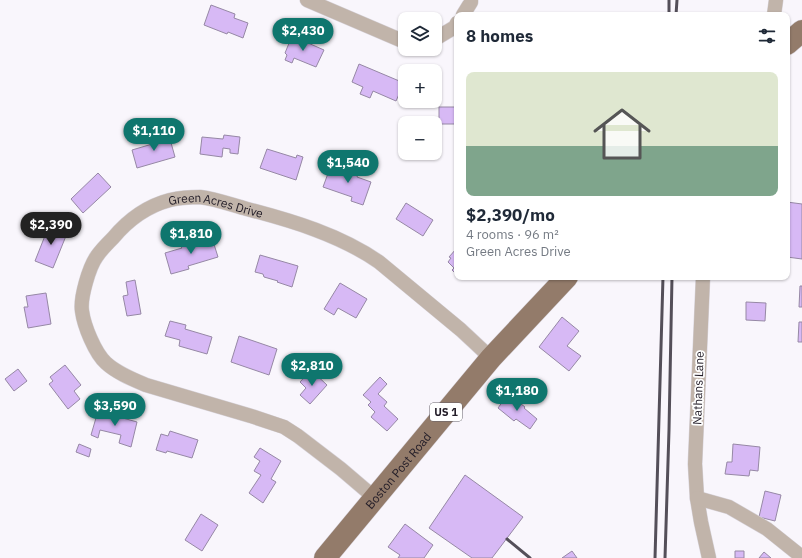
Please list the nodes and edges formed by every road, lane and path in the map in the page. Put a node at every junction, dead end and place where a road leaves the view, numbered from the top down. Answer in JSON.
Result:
{"nodes":[{"id":1,"x":308,"y":0,"type":"edge"},
{"id":2,"x":471,"y":0,"type":"edge"},
{"id":3,"x":776,"y":0,"type":"edge"},
{"id":4,"x":464,"y":12,"type":"edge"},
{"id":5,"x":774,"y":12,"type":"edge"},
{"id":6,"x":454,"y":28,"type":"edge"},
{"id":7,"x":802,"y":31,"type":"edge"},
{"id":8,"x":442,"y":35,"type":"edge"},
{"id":9,"x":398,"y":39,"type":"edge"},
{"id":10,"x":790,"y":41,"type":"edge"},
{"id":11,"x":564,"y":280,"type":"edge"},
{"id":12,"x":703,"y":280,"type":"edge"},
{"id":13,"x":491,"y":358,"type":"junction"},
{"id":14,"x":375,"y":498,"type":"junction"},
{"id":15,"x":697,"y":498,"type":"junction"},
{"id":16,"x":802,"y":557,"type":"edge"},
{"id":17,"x":325,"y":558,"type":"edge"},
{"id":18,"x":709,"y":558,"type":"edge"}],
"edges":[{"from":1,"to":9,"type":"street"},
{"from":2,"to":4,"type":"street"},
{"from":3,"to":5,"type":"street"},
{"from":6,"to":8,"type":"street"},
{"from":7,"to":10,"type":"main road"},
{"from":11,"to":13,"type":"main road","name":"Boston Post Road","number":"US 1"},
{"from":12,"to":15,"type":"street","name":"Nathans Lane"},
{"from":13,"to":14,"type":"main road","name":"Boston Post Road","number":"US 1"},
{"from":13,"to":14,"type":"street","name":"Green Acres Drive"},
{"from":14,"to":17,"type":"main road","name":"Boston Post Road","number":"US 1"},
{"from":15,"to":16,"type":"street"},
{"from":15,"to":18,"type":"street","name":"Nathans Lane"}]}
